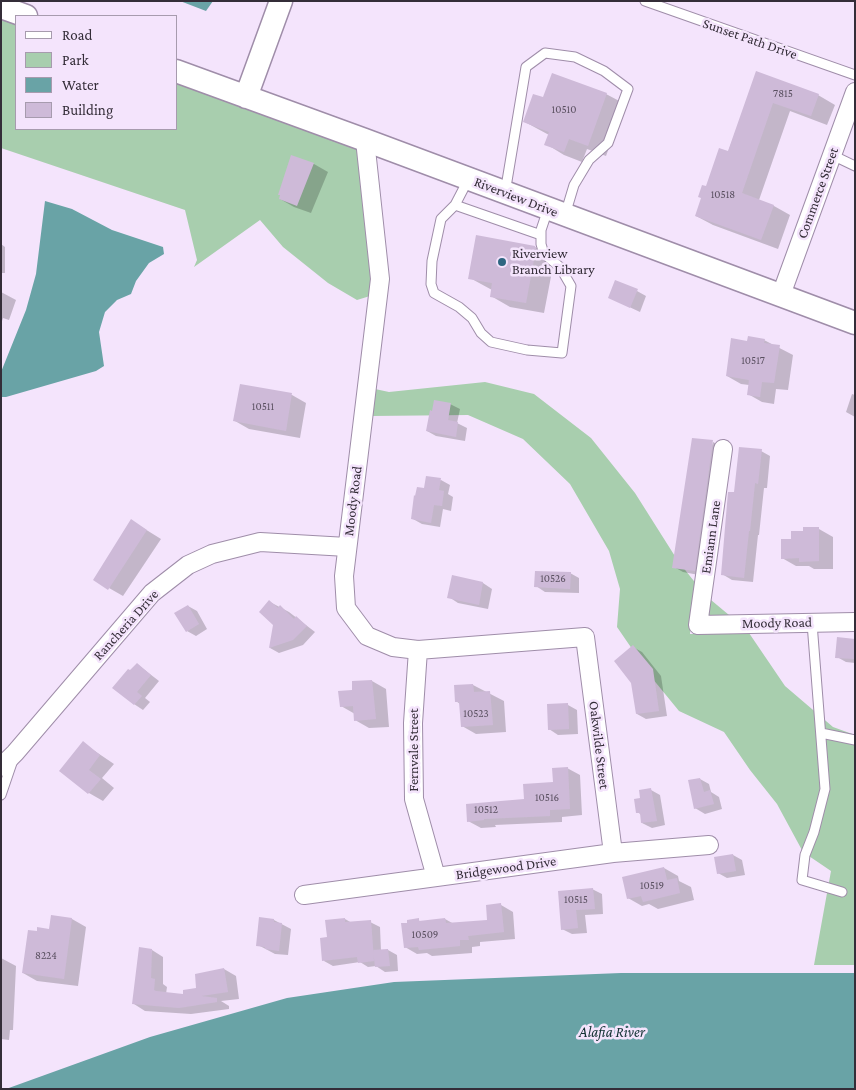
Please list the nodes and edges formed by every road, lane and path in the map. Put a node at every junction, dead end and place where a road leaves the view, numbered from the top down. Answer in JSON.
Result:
{"nodes":[{"id":1,"x":281,"y":1,"type":"edge"},
{"id":2,"x":645,"y":1,"type":"edge"},
{"id":3,"x":1,"y":7,"type":"edge"},
{"id":4,"x":23,"y":15,"type":"edge"},
{"id":5,"x":178,"y":73,"type":"edge"},
{"id":6,"x":855,"y":76,"type":"edge"},
{"id":7,"x":855,"y":92,"type":"edge"},
{"id":8,"x":246,"y":97,"type":"junction"},
{"id":9,"x":365,"y":140,"type":"junction"},
{"id":10,"x":832,"y":155,"type":"junction"},
{"id":11,"x":855,"y":166,"type":"edge"},
{"id":12,"x":469,"y":179,"type":"junction"},
{"id":13,"x":505,"y":193,"type":"junction"},
{"id":14,"x":455,"y":205,"type":"junction"},
{"id":15,"x":556,"y":212,"type":"junction"},
{"id":16,"x":541,"y":235,"type":"junction"},
{"id":17,"x":781,"y":295,"type":"junction"},
{"id":18,"x":855,"y":323,"type":"edge"},
{"id":19,"x":723,"y":449,"type":"dead end"},
{"id":20,"x":347,"y":548,"type":"junction"},
{"id":21,"x":812,"y":622,"type":"junction"},
{"id":22,"x":855,"y":622,"type":"edge"},
{"id":23,"x":698,"y":625,"type":"joint"},
{"id":24,"x":585,"y":636,"type":"joint"},
{"id":25,"x":418,"y":650,"type":"junction"},
{"id":26,"x":821,"y":733,"type":"junction"},
{"id":27,"x":855,"y":740,"type":"edge"},
{"id":28,"x":15,"y":753,"type":"junction"},
{"id":29,"x":1,"y":767,"type":"edge"},
{"id":30,"x":1,"y":795,"type":"edge"},
{"id":31,"x":709,"y":845,"type":"dead end"},
{"id":32,"x":613,"y":853,"type":"junction"},
{"id":33,"x":436,"y":877,"type":"junction"},
{"id":34,"x":842,"y":892,"type":"dead end"},
{"id":35,"x":304,"y":895,"type":"dead end"}],
"edges":[{"from":1,"to":8,"type":"street"},
{"from":2,"to":6,"type":"lane","name":"Sunset Path Drive"},
{"from":3,"to":4,"type":"street"},
{"from":5,"to":8,"type":"street","name":"Riverview Drive"},
{"from":7,"to":10,"type":"street","name":"Commerce Street"},
{"from":8,"to":9,"type":"street","name":"Riverview Drive"},
{"from":9,"to":12,"type":"street","name":"Riverview Drive"},
{"from":9,"to":20,"type":"street","name":"Moody Road"},
{"from":10,"to":11,"type":"lane"},
{"from":10,"to":17,"type":"street","name":"Commerce Street"},
{"from":12,"to":13,"type":"street","name":"Riverview Drive"},
{"from":12,"to":14,"type":"lane"},
{"from":13,"to":15,"type":"street","name":"Riverview Drive"},
{"from":13,"to":15,"type":"lane"},
{"from":14,"to":16,"type":"lane"},
{"from":14,"to":16,"type":"lane"},
{"from":15,"to":16,"type":"lane"},
{"from":15,"to":17,"type":"street","name":"Riverview Drive"},
{"from":17,"to":18,"type":"street","name":"Riverview Drive"},
{"from":19,"to":23,"type":"street","name":"Emiann Lane"},
{"from":20,"to":25,"type":"street","name":"Moody Road"},
{"from":20,"to":28,"type":"street","name":"Rancheria Drive"},
{"from":21,"to":22,"type":"street","name":"Moody Road"},
{"from":21,"to":23,"type":"street","name":"Moody Road"},
{"from":21,"to":26,"type":"lane"},
{"from":24,"to":25,"type":"street","name":"Moody Road"},
{"from":24,"to":32,"type":"street","name":"Oakwilde Street"},
{"from":25,"to":33,"type":"street","name":"Fernvale Street"},
{"from":26,"to":27,"type":"lane"},
{"from":26,"to":34,"type":"lane"},
{"from":28,"to":29,"type":"street","name":"Rancheria Drive"},
{"from":28,"to":30,"type":"lane"},
{"from":31,"to":32,"type":"street","name":"Bridgewood Drive"},
{"from":32,"to":33,"type":"street","name":"Bridgewood Drive"},
{"from":33,"to":35,"type":"street","name":"Bridgewood Drive"}]}
